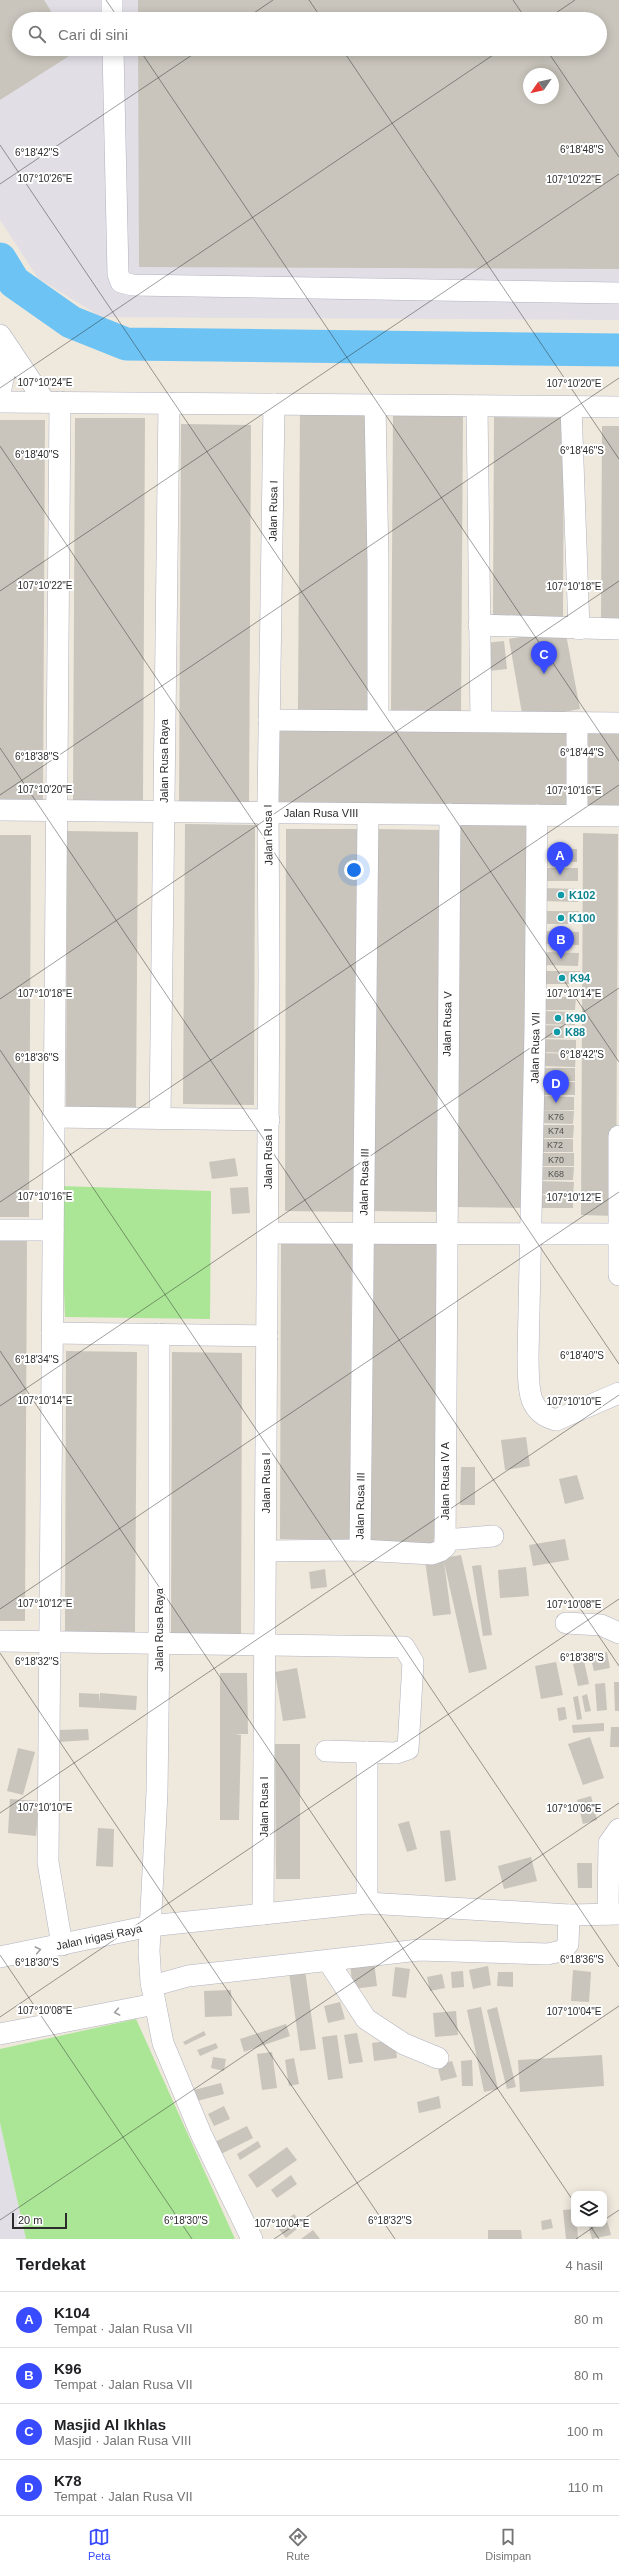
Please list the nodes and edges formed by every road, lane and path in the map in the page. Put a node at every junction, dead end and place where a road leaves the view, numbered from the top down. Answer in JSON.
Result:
{"nodes":[{"id":1,"x":112,"y":0,"type":"edge"},
{"id":2,"x":112,"y":12,"type":"edge"},
{"id":3,"x":113,"y":56,"type":"edge"},
{"id":4,"x":619,"y":293,"type":"edge"},
{"id":5,"x":5,"y":342,"type":"edge"},
{"id":6,"x":0,"y":392,"type":"edge"},
{"id":7,"x":0,"y":402,"type":"edge"},
{"id":8,"x":52,"y":402,"type":"junction"},
{"id":9,"x":168,"y":403,"type":"junction"},
{"id":10,"x":274,"y":404,"type":"junction"},
{"id":11,"x":375,"y":405,"type":"junction"},
{"id":12,"x":477,"y":406,"type":"junction"},
{"id":13,"x":571,"y":407,"type":"junction"},
{"id":14,"x":619,"y":407,"type":"edge"},
{"id":15,"x":479,"y":625,"type":"junction"},
{"id":16,"x":579,"y":629,"type":"junction"},
{"id":17,"x":619,"y":629,"type":"edge"},
{"id":18,"x":269,"y":720,"type":"junction"},
{"id":19,"x":378,"y":720,"type":"junction"},
{"id":20,"x":481,"y":721,"type":"junction"},
{"id":21,"x":577,"y":722,"type":"junction"},
{"id":22,"x":619,"y":723,"type":"edge"},
{"id":23,"x":0,"y":810,"type":"edge"},
{"id":24,"x":56,"y":811,"type":"junction"},
{"id":25,"x":164,"y":812,"type":"junction"},
{"id":26,"x":268,"y":813,"type":"junction"},
{"id":27,"x":368,"y":814,"type":"junction"},
{"id":28,"x":450,"y":814,"type":"junction"},
{"id":29,"x":537,"y":815,"type":"junction"},
{"id":30,"x":577,"y":816,"type":"junction"},
{"id":31,"x":619,"y":816,"type":"edge"},
{"id":32,"x":53,"y":1117,"type":"junction"},
{"id":33,"x":160,"y":1118,"type":"junction"},
{"id":34,"x":268,"y":1120,"type":"junction"},
{"id":35,"x":619,"y":1136,"type":"edge"},
{"id":36,"x":0,"y":1230,"type":"edge"},
{"id":37,"x":53,"y":1230,"type":"junction"},
{"id":38,"x":268,"y":1233,"type":"junction"},
{"id":39,"x":364,"y":1233,"type":"junction"},
{"id":40,"x":446,"y":1234,"type":"junction"},
{"id":41,"x":531,"y":1234,"type":"junction"},
{"id":42,"x":618,"y":1234,"type":"edge"},
{"id":43,"x":619,"y":1275,"type":"edge"},
{"id":44,"x":52,"y":1333,"type":"junction"},
{"id":45,"x":159,"y":1334,"type":"junction"},
{"id":46,"x":267,"y":1336,"type":"junction"},
{"id":47,"x":619,"y":1393,"type":"edge"},
{"id":48,"x":493,"y":1536,"type":"dead end"},
{"id":49,"x":445,"y":1540,"type":"junction"},
{"id":50,"x":360,"y":1550,"type":"junction"},
{"id":51,"x":266,"y":1551,"type":"junction"},
{"id":52,"x":566,"y":1623,"type":"dead end"},
{"id":53,"x":619,"y":1633,"type":"edge"},
{"id":54,"x":0,"y":1641,"type":"edge"},
{"id":55,"x":50,"y":1642,"type":"junction"},
{"id":56,"x":159,"y":1643,"type":"junction"},
{"id":57,"x":265,"y":1644,"type":"junction"},
{"id":58,"x":326,"y":1751,"type":"dead end"},
{"id":59,"x":367,"y":1752,"type":"junction"},
{"id":60,"x":619,"y":1829,"type":"edge"},
{"id":61,"x":367,"y":1903,"type":"junction"},
{"id":62,"x":263,"y":1914,"type":"junction"},
{"id":63,"x":614,"y":1914,"type":"edge"},
{"id":64,"x":569,"y":1915,"type":"junction"},
{"id":65,"x":150,"y":1926,"type":"junction"},
{"id":66,"x":62,"y":1945,"type":"junction"},
{"id":67,"x":0,"y":1958,"type":"edge"},
{"id":68,"x":328,"y":1961,"type":"junction"},
{"id":69,"x":153,"y":1991,"type":"junction"},
{"id":70,"x":0,"y":2034,"type":"edge"},
{"id":71,"x":438,"y":2058,"type":"dead end"},
{"id":72,"x":252,"y":2239,"type":"edge"}],
"edges":[{"from":1,"to":2,"type":"street"},
{"from":3,"to":4,"type":"street"},
{"from":5,"to":6,"type":"street"},
{"from":5,"to":8,"type":"street"},
{"from":7,"to":8,"type":"street"},
{"from":8,"to":9,"type":"street"},
{"from":8,"to":24,"type":"street"},
{"from":9,"to":10,"type":"street"},
{"from":9,"to":25,"type":"street","name":"Jalan Rusa Raya"},
{"from":10,"to":11,"type":"street"},
{"from":10,"to":18,"type":"street","name":"Jalan Rusa I"},
{"from":11,"to":12,"type":"street"},
{"from":11,"to":19,"type":"street"},
{"from":12,"to":13,"type":"street"},
{"from":12,"to":15,"type":"street"},
{"from":13,"to":14,"type":"street"},
{"from":13,"to":16,"type":"street"},
{"from":15,"to":16,"type":"street"},
{"from":15,"to":20,"type":"street"},
{"from":16,"to":17,"type":"street"},
{"from":18,"to":19,"type":"street"},
{"from":18,"to":26,"type":"street","name":"Jalan Rusa I"},
{"from":19,"to":20,"type":"street"},
{"from":20,"to":21,"type":"street"},
{"from":21,"to":22,"type":"street"},
{"from":21,"to":30,"type":"street"},
{"from":23,"to":24,"type":"street","name":"Jalan Rusa VIII"},
{"from":24,"to":25,"type":"street","name":"Jalan Rusa VIII"},
{"from":24,"to":32,"type":"street"},
{"from":25,"to":26,"type":"street","name":"Jalan Rusa VIII"},
{"from":25,"to":33,"type":"street","name":"Jalan Rusa Raya"},
{"from":26,"to":27,"type":"street","name":"Jalan Rusa VIII"},
{"from":26,"to":34,"type":"street","name":"Jalan Rusa I"},
{"from":27,"to":28,"type":"street","name":"Jalan Rusa VIII"},
{"from":27,"to":39,"type":"street","name":"Jalan Rusa III"},
{"from":28,"to":29,"type":"street","name":"Jalan Rusa VIII"},
{"from":28,"to":40,"type":"street","name":"Jalan Rusa V"},
{"from":29,"to":30,"type":"street","name":"Jalan Rusa VIII"},
{"from":29,"to":41,"type":"street","name":"Jalan Rusa VII"},
{"from":30,"to":31,"type":"street","name":"Jalan Rusa VIII"},
{"from":32,"to":33,"type":"street"},
{"from":32,"to":37,"type":"street"},
{"from":33,"to":34,"type":"street"},
{"from":34,"to":38,"type":"street","name":"Jalan Rusa I"},
{"from":35,"to":42,"type":"street"},
{"from":36,"to":37,"type":"street"},
{"from":37,"to":44,"type":"street"},
{"from":38,"to":39,"type":"street"},
{"from":38,"to":46,"type":"street","name":"Jalan Rusa I"},
{"from":39,"to":40,"type":"street"},
{"from":39,"to":50,"type":"street","name":"Jalan Rusa III"},
{"from":40,"to":41,"type":"street"},
{"from":40,"to":49,"type":"street","name":"Jalan Rusa IV A"},
{"from":41,"to":42,"type":"street"},
{"from":41,"to":47,"type":"street","name":"Jalan Rusa VII"},
{"from":42,"to":43,"type":"street"},
{"from":44,"to":45,"type":"street"},
{"from":44,"to":55,"type":"street"},
{"from":45,"to":46,"type":"street"},
{"from":45,"to":56,"type":"street","name":"Jalan Rusa Raya"},
{"from":46,"to":51,"type":"street","name":"Jalan Rusa I"},
{"from":48,"to":49,"type":"street"},
{"from":49,"to":50,"type":"street"},
{"from":50,"to":51,"type":"street"},
{"from":51,"to":57,"type":"street","name":"Jalan Rusa I"},
{"from":52,"to":53,"type":"street"},
{"from":54,"to":55,"type":"street"},
{"from":55,"to":56,"type":"street"},
{"from":55,"to":66,"type":"street"},
{"from":56,"to":57,"type":"street"},
{"from":56,"to":65,"type":"street","name":"Jalan Rusa Raya"},
{"from":57,"to":59,"type":"street"},
{"from":57,"to":62,"type":"street","name":"Jalan Rusa I"},
{"from":58,"to":59,"type":"street"},
{"from":59,"to":61,"type":"street"},
{"from":60,"to":63,"type":"street"},
{"from":61,"to":62,"type":"street","name":"Jalan Irigasi Raya"},
{"from":61,"to":64,"type":"street","name":"Jalan Irigasi Raya"},
{"from":62,"to":65,"type":"street","name":"Jalan Irigasi Raya"},
{"from":63,"to":64,"type":"street","name":"Jalan Irigasi Raya"},
{"from":64,"to":68,"type":"street"},
{"from":65,"to":66,"type":"street","name":"Jalan Irigasi Raya"},
{"from":65,"to":69,"type":"street","name":"Jalan Rusa Raya"},
{"from":67,"to":66,"type":"street","name":"Jalan Irigasi Raya","one_way":true},
{"from":68,"to":69,"type":"street"},
{"from":68,"to":71,"type":"street"},
{"from":69,"to":70,"type":"street","one_way":true},
{"from":69,"to":72,"type":"street","name":"Jalan Rusa Raya"}]}
